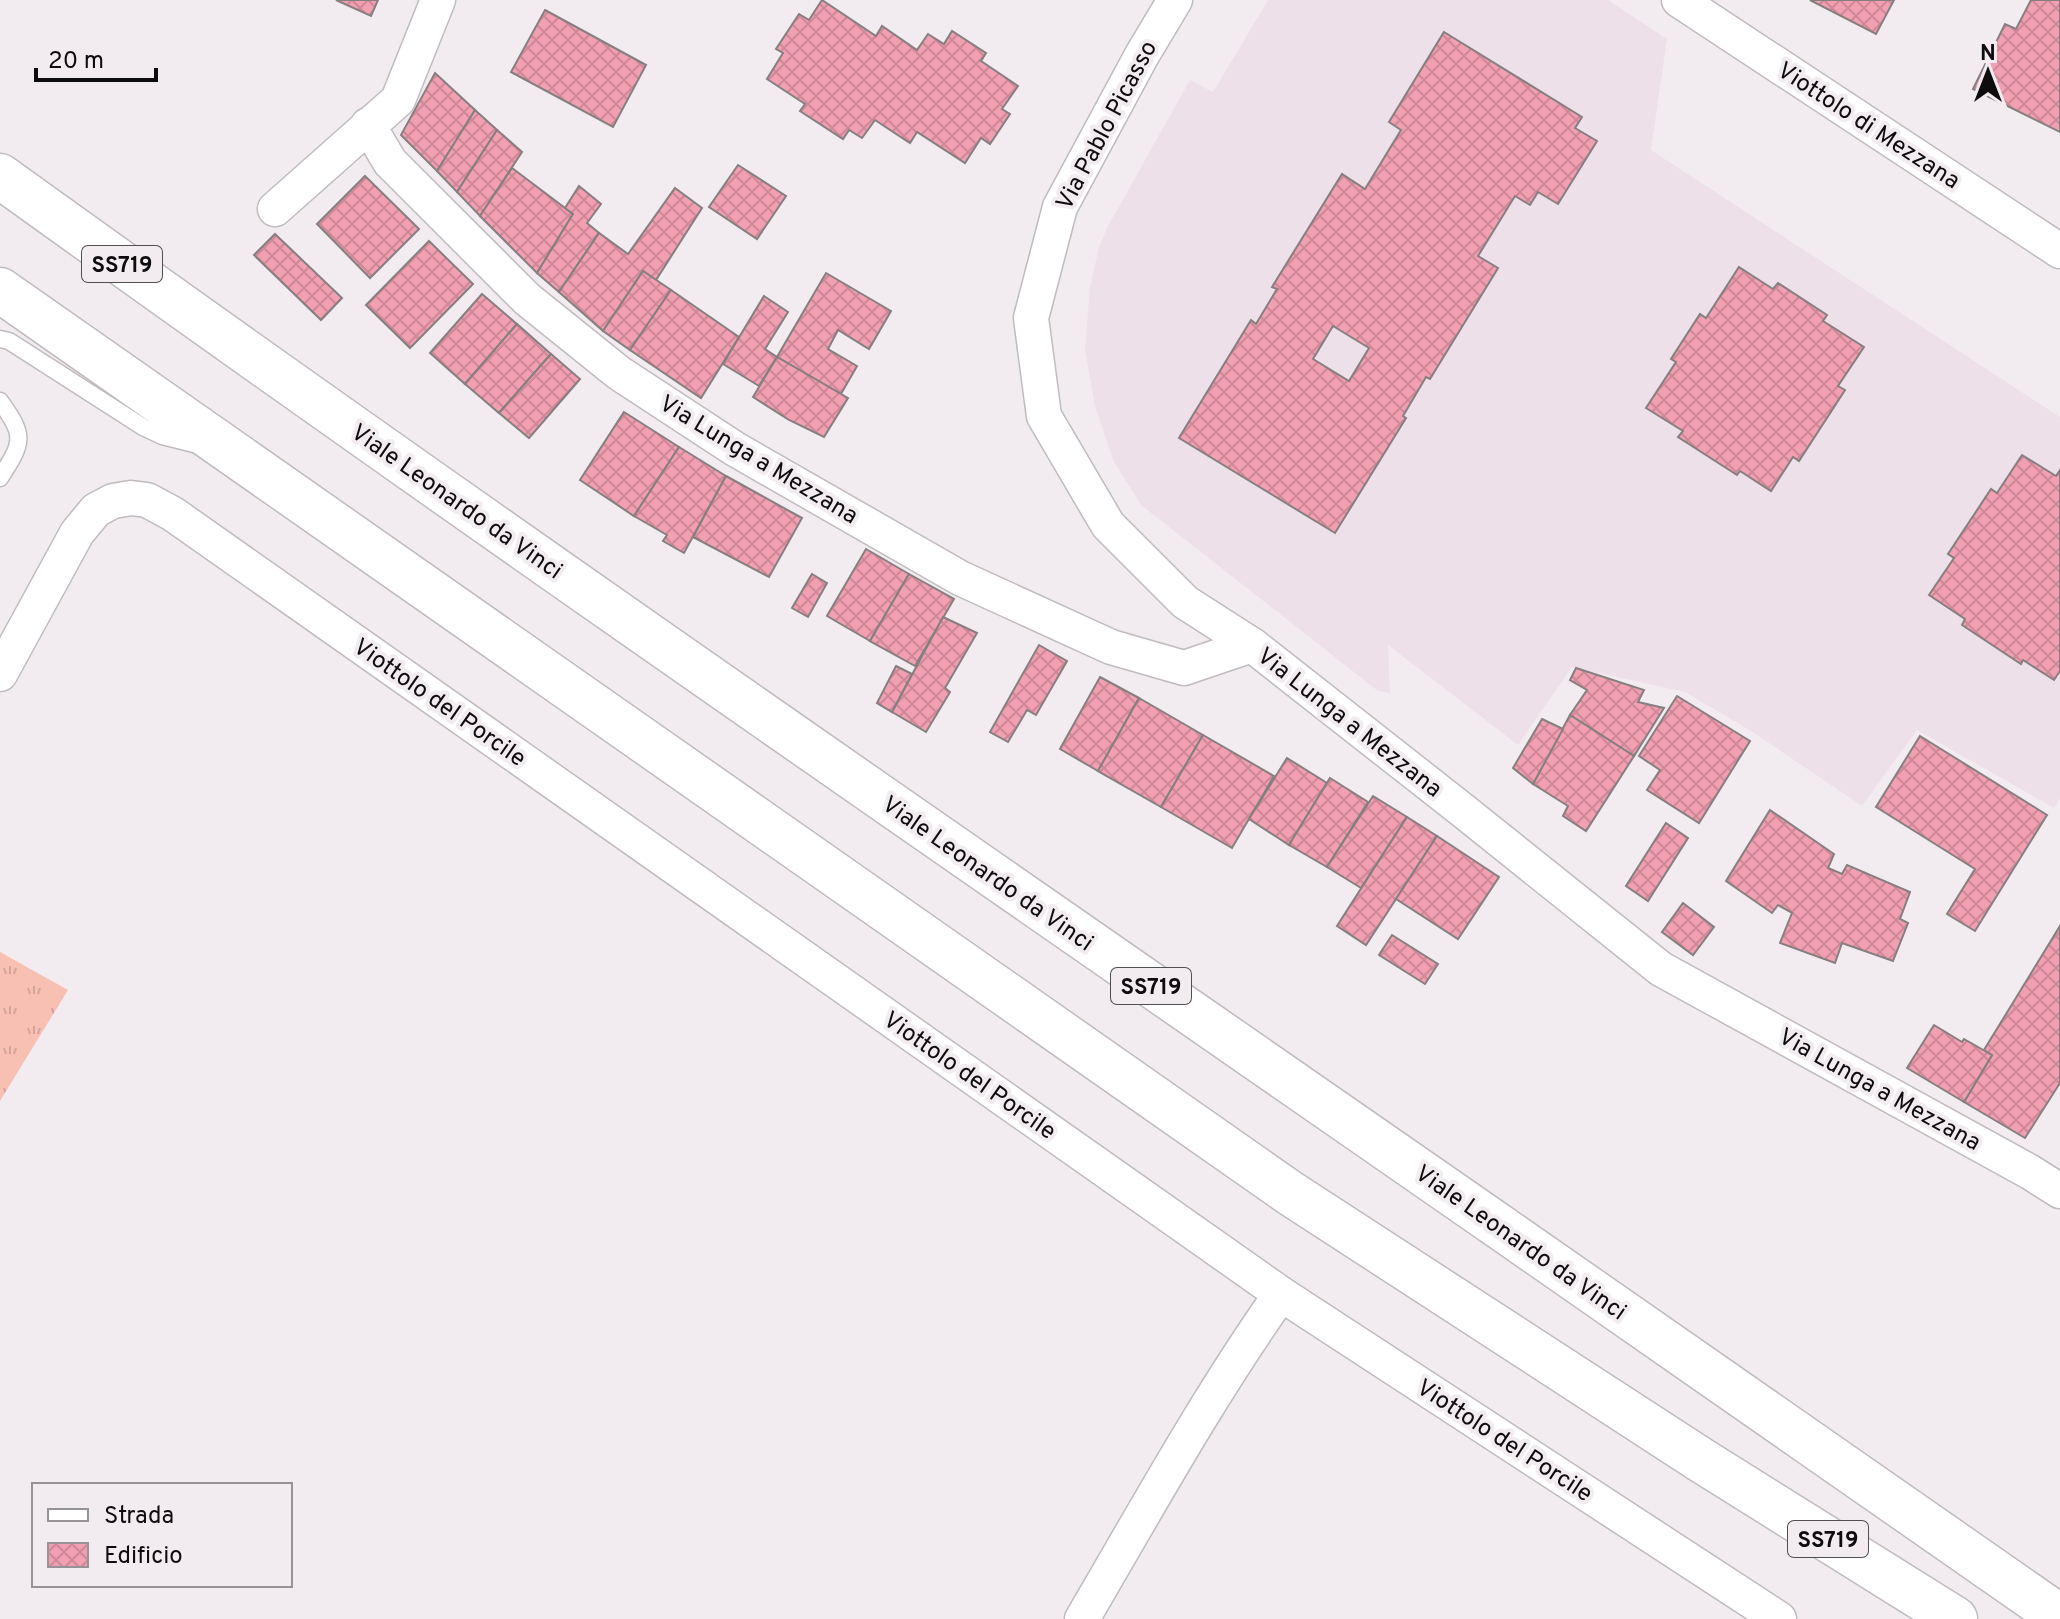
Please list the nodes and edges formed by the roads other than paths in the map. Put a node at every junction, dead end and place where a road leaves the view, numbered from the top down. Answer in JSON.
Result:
{"nodes":[{"id":1,"x":438,"y":0,"type":"edge"},
{"id":2,"x":1175,"y":0,"type":"edge"},
{"id":3,"x":1679,"y":0,"type":"edge"},
{"id":4,"x":1715,"y":10,"type":"edge"},
{"id":5,"x":368,"y":125,"type":"junction"},
{"id":6,"x":0,"y":176,"type":"edge"},
{"id":7,"x":275,"y":209,"type":"dead end"},
{"id":8,"x":2060,"y":251,"type":"edge"},
{"id":9,"x":0,"y":290,"type":"edge"},
{"id":10,"x":0,"y":339,"type":"edge"},
{"id":11,"x":0,"y":401,"type":"edge"},
{"id":12,"x":237,"y":455,"type":"junction"},
{"id":13,"x":0,"y":478,"type":"edge"},
{"id":14,"x":1252,"y":645,"type":"junction"},
{"id":15,"x":0,"y":674,"type":"edge"},
{"id":16,"x":2060,"y":1191,"type":"edge"},
{"id":17,"x":1281,"y":1294,"type":"junction"},
{"id":18,"x":2060,"y":1617,"type":"edge"},
{"id":19,"x":1082,"y":1619,"type":"edge"},
{"id":20,"x":1779,"y":1619,"type":"edge"},
{"id":21,"x":1955,"y":1619,"type":"edge"}],
"edges":[{"from":1,"to":5,"type":"street"},
{"from":2,"to":14,"type":"street","name":"Via Pablo Picasso"},
{"from":3,"to":4,"type":"street","name":"Viottolo di Mezzana"},
{"from":4,"to":8,"type":"street","name":"Viottolo di Mezzana"},
{"from":5,"to":7,"type":"street"},
{"from":5,"to":14,"type":"street","name":"Via Lunga a Mezzana"},
{"from":6,"to":18,"type":"highway","name":"Viale Leonardo da Vinci","number":"SS719"},
{"from":9,"to":12,"type":"highway","number":"SS719"},
{"from":10,"to":12,"type":"lane"},
{"from":11,"to":13,"type":"lane"},
{"from":12,"to":21,"type":"highway","number":"SS719"},
{"from":14,"to":16,"type":"street","name":"Via Lunga a Mezzana"},
{"from":15,"to":17,"type":"street","name":"Viottolo del Porcile"},
{"from":17,"to":19,"type":"street"},
{"from":17,"to":20,"type":"street","name":"Viottolo del Porcile"}]}
